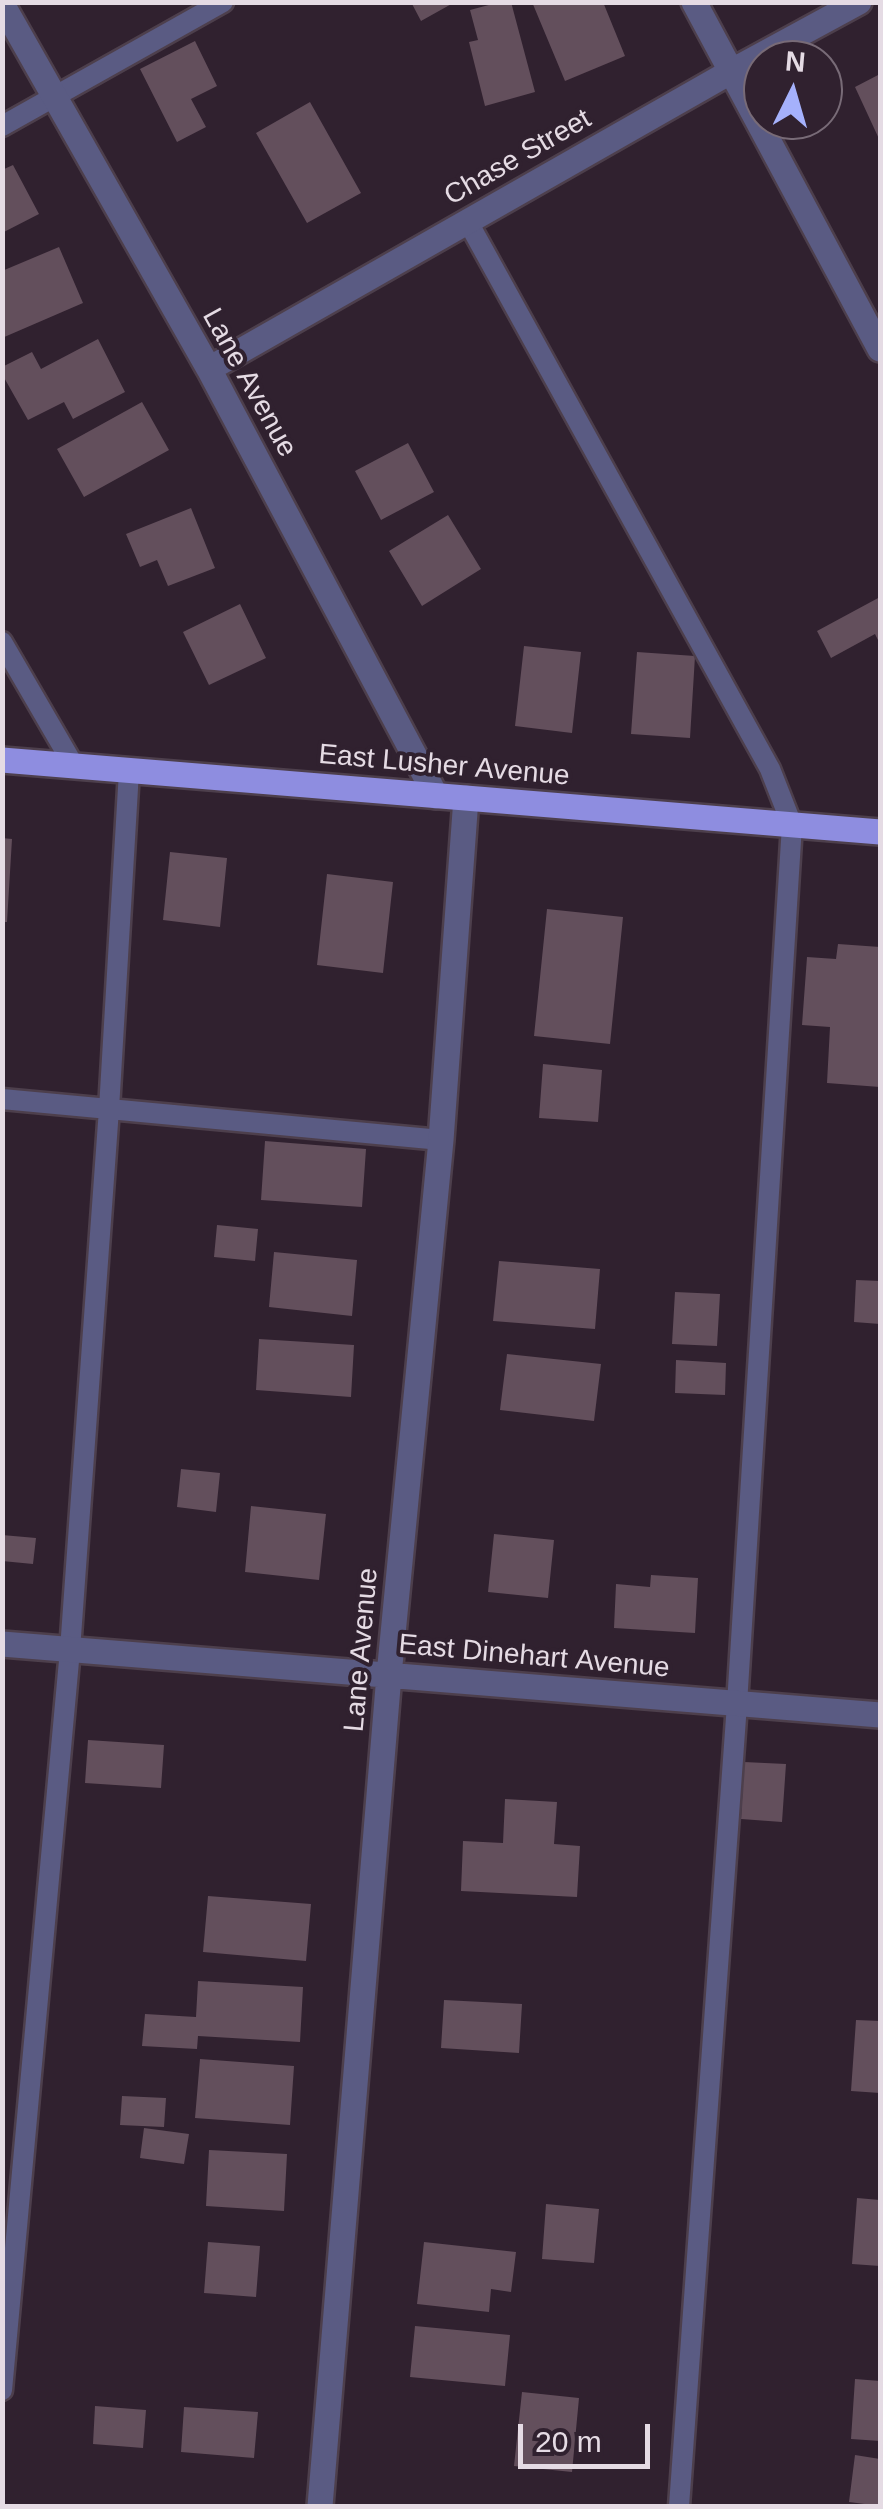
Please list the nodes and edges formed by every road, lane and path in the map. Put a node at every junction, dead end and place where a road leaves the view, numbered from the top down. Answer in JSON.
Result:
{"nodes":[{"id":1,"x":224,"y":2,"type":"edge"},
{"id":2,"x":694,"y":2,"type":"edge"},
{"id":3,"x":858,"y":2,"type":"edge"},
{"id":4,"x":2,"y":4,"type":"edge"},
{"id":5,"x":732,"y":71,"type":"junction"},
{"id":6,"x":55,"y":97,"type":"junction"},
{"id":7,"x":2,"y":126,"type":"edge"},
{"id":8,"x":468,"y":222,"type":"junction"},
{"id":9,"x":880,"y":349,"type":"edge"},
{"id":10,"x":208,"y":370,"type":"junction"},
{"id":11,"x":2,"y":642,"type":"edge"},
{"id":12,"x":2,"y":760,"type":"edge"},
{"id":13,"x":74,"y":766,"type":"junction"},
{"id":14,"x":129,"y":771,"type":"junction"},
{"id":15,"x":436,"y":796,"type":"junction"},
{"id":16,"x":466,"y":798,"type":"junction"},
{"id":17,"x":792,"y":825,"type":"junction"},
{"id":18,"x":880,"y":832,"type":"edge"},
{"id":19,"x":2,"y":1099,"type":"edge"},
{"id":20,"x":109,"y":1109,"type":"junction"},
{"id":21,"x":441,"y":1140,"type":"junction"},
{"id":22,"x":2,"y":1644,"type":"edge"},
{"id":23,"x":70,"y":1650,"type":"junction"},
{"id":24,"x":389,"y":1676,"type":"junction"},
{"id":25,"x":737,"y":1704,"type":"junction"},
{"id":26,"x":880,"y":1716,"type":"edge"},
{"id":27,"x":2,"y":2390,"type":"edge"},
{"id":28,"x":320,"y":2506,"type":"edge"},
{"id":29,"x":679,"y":2506,"type":"edge"}],
"edges":[{"from":1,"to":6,"type":"lane"},
{"from":2,"to":5,"type":"street"},
{"from":3,"to":5,"type":"street","name":"Chase Street"},
{"from":4,"to":6,"type":"street","name":"Lane Avenue"},
{"from":5,"to":8,"type":"street","name":"Chase Street"},
{"from":5,"to":9,"type":"street"},
{"from":6,"to":7,"type":"lane"},
{"from":6,"to":10,"type":"street","name":"Lane Avenue"},
{"from":8,"to":10,"type":"street","name":"Chase Street"},
{"from":8,"to":17,"type":"lane"},
{"from":10,"to":15,"type":"street","name":"Lane Avenue"},
{"from":11,"to":13,"type":"lane"},
{"from":12,"to":13,"type":"main road","name":"East Lusher Avenue"},
{"from":13,"to":14,"type":"main road","name":"East Lusher Avenue"},
{"from":14,"to":15,"type":"main road","name":"East Lusher Avenue"},
{"from":14,"to":20,"type":"lane"},
{"from":15,"to":16,"type":"main road","name":"East Lusher Avenue"},
{"from":16,"to":17,"type":"main road","name":"East Lusher Avenue"},
{"from":16,"to":21,"type":"street","name":"Lane Avenue"},
{"from":17,"to":18,"type":"main road","name":"East Lusher Avenue"},
{"from":17,"to":25,"type":"lane"},
{"from":19,"to":20,"type":"lane"},
{"from":20,"to":21,"type":"lane"},
{"from":20,"to":23,"type":"lane"},
{"from":21,"to":24,"type":"street","name":"Lane Avenue"},
{"from":22,"to":23,"type":"street","name":"East Dinehart Avenue"},
{"from":23,"to":24,"type":"street","name":"East Dinehart Avenue"},
{"from":23,"to":27,"type":"lane"},
{"from":24,"to":25,"type":"street","name":"East Dinehart Avenue"},
{"from":24,"to":28,"type":"street","name":"Lane Avenue"},
{"from":25,"to":26,"type":"street","name":"East Dinehart Avenue"},
{"from":25,"to":29,"type":"lane"}]}
